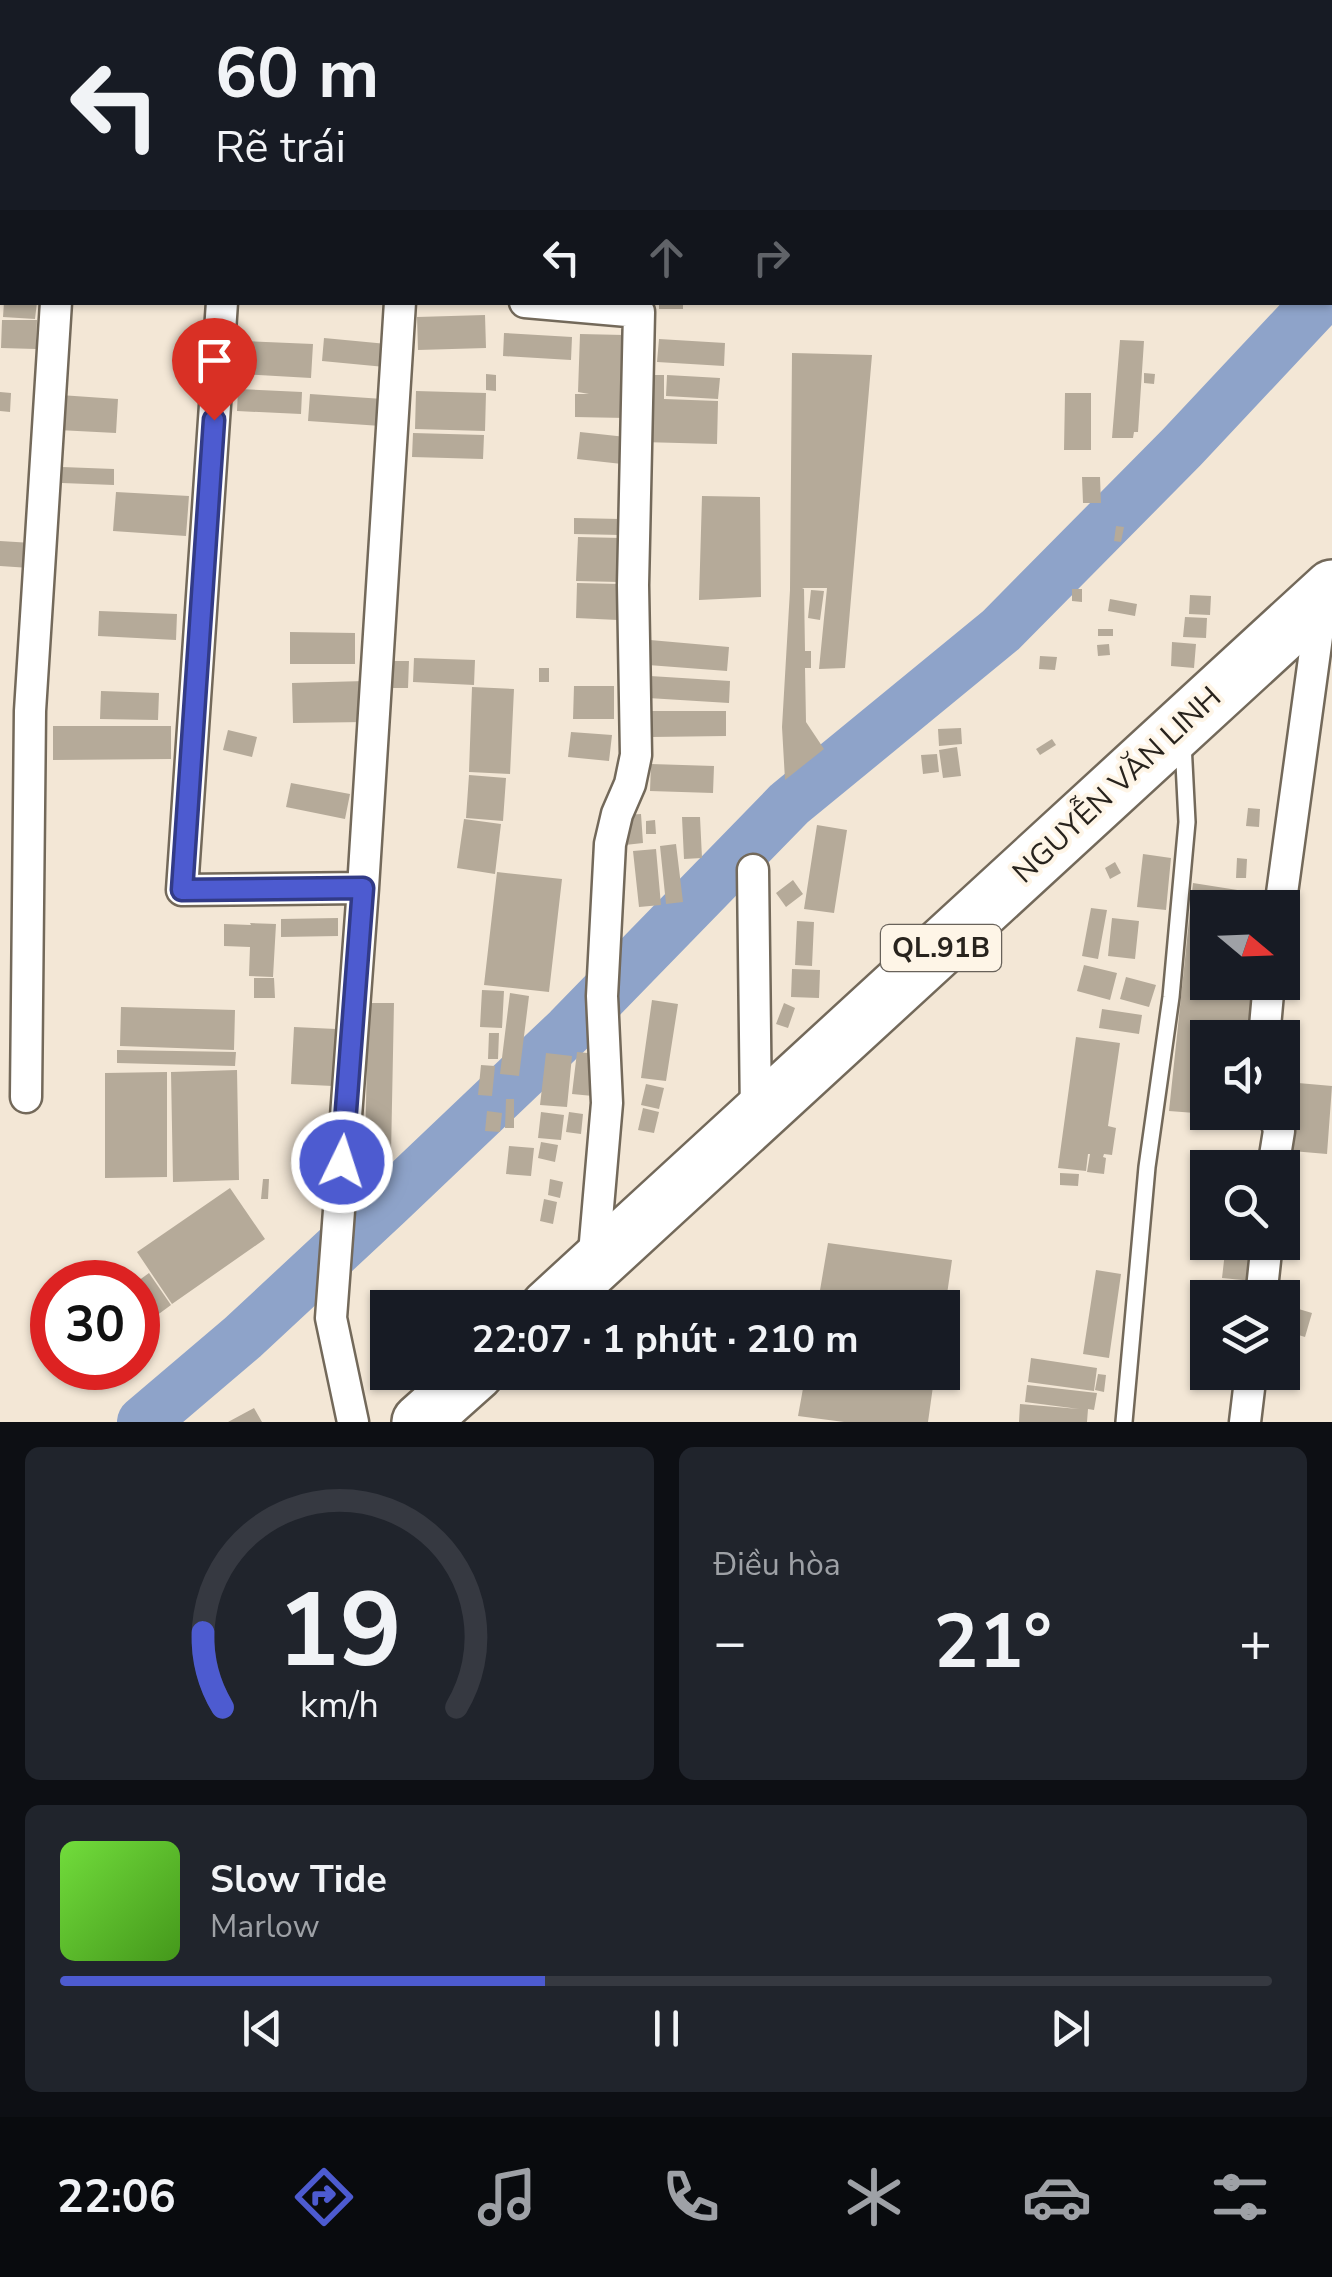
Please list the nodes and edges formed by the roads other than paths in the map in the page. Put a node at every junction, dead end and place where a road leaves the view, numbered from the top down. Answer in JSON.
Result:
{"nodes":[{"id":1,"x":56,"y":305,"type":"edge"},
{"id":2,"x":222,"y":305,"type":"edge"},
{"id":3,"x":400,"y":305,"type":"edge"},
{"id":4,"x":594,"y":305,"type":"edge"},
{"id":5,"x":640,"y":307,"type":"edge"},
{"id":6,"x":1327,"y":593,"type":"edge"},
{"id":7,"x":1182,"y":724,"type":"junction"},
{"id":8,"x":753,"y":870,"type":"dead end"},
{"id":9,"x":363,"y":888,"type":"junction"},
{"id":10,"x":1283,"y":890,"type":"edge"},
{"id":11,"x":26,"y":1097,"type":"dead end"},
{"id":12,"x":756,"y":1116,"type":"junction"},
{"id":13,"x":593,"y":1268,"type":"junction"},
{"id":14,"x":568,"y":1290,"type":"edge"},
{"id":15,"x":456,"y":1390,"type":"edge"},
{"id":16,"x":1249,"y":1390,"type":"edge"},
{"id":17,"x":353,"y":1422,"type":"edge"},
{"id":18,"x":420,"y":1422,"type":"edge"},
{"id":19,"x":1124,"y":1422,"type":"edge"},
{"id":20,"x":1245,"y":1422,"type":"edge"}],
"edges":[{"from":1,"to":11,"type":"street"},
{"from":2,"to":9,"type":"street"},
{"from":3,"to":9,"type":"street"},
{"from":4,"to":5,"type":"street"},
{"from":5,"to":13,"type":"street"},
{"from":6,"to":7,"type":"highway","name":"NGUYỄN VĂN LINH","number":"QL.91B"},
{"from":6,"to":10,"type":"street"},
{"from":7,"to":12,"type":"highway","name":"NGUYỄN VĂN LINH","number":"QL.91B"},
{"from":7,"to":19,"type":"lane"},
{"from":8,"to":12,"type":"street"},
{"from":9,"to":17,"type":"street"},
{"from":12,"to":13,"type":"highway","name":"NGUYỄN VĂN LINH","number":"QL.91B"},
{"from":13,"to":14,"type":"highway","name":"NGUYỄN VĂN LINH","number":"QL.91B"},
{"from":15,"to":18,"type":"highway"},
{"from":16,"to":20,"type":"street"}]}
